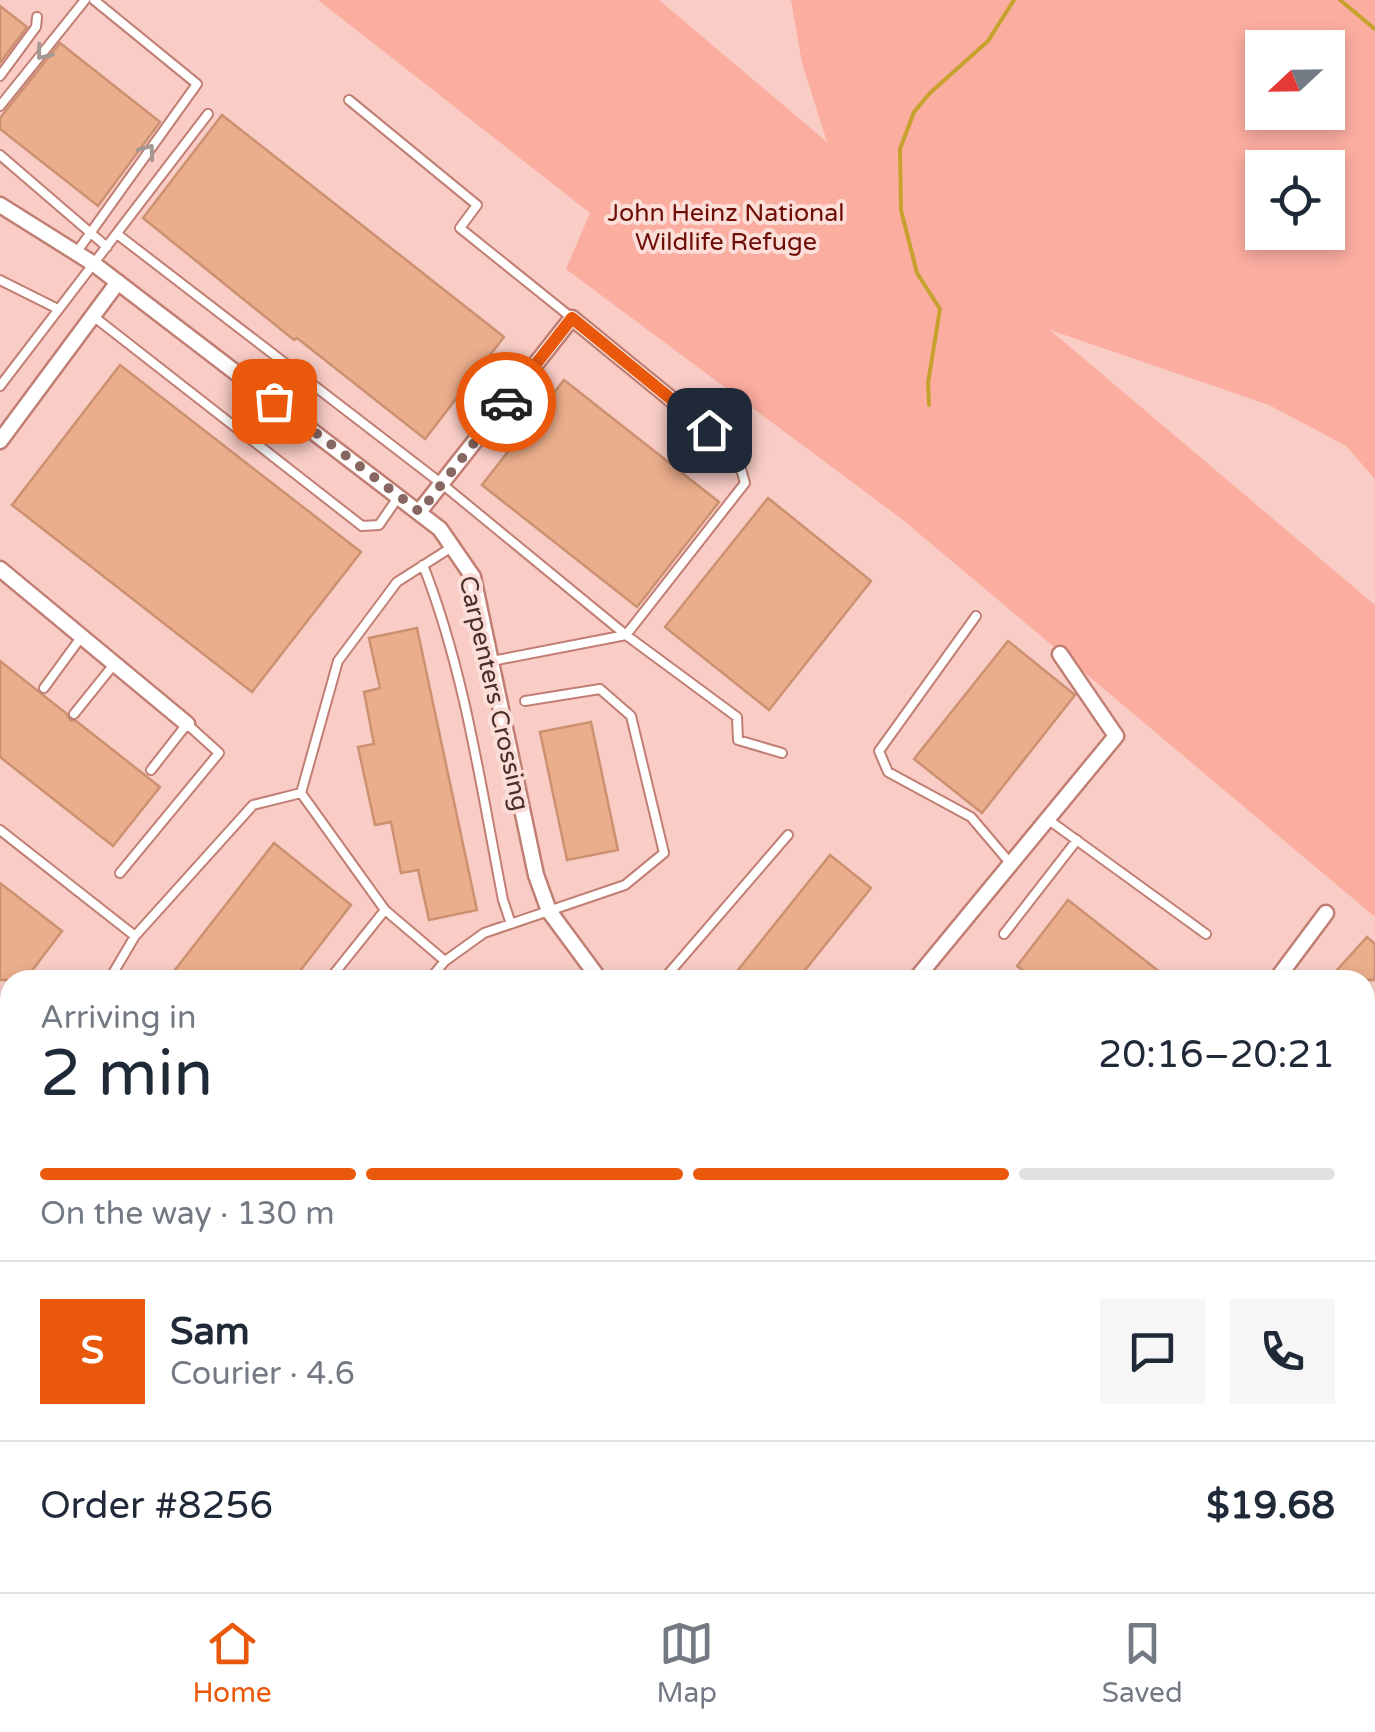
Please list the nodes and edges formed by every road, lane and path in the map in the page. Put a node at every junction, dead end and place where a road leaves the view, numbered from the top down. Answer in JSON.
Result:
{"nodes":[{"id":1,"x":85,"y":0,"type":"edge"},
{"id":2,"x":94,"y":0,"type":"edge"},
{"id":3,"x":36,"y":17,"type":"dead end"},
{"id":4,"x":0,"y":76,"type":"edge"},
{"id":5,"x":349,"y":100,"type":"dead end"},
{"id":6,"x":0,"y":106,"type":"edge"},
{"id":7,"x":208,"y":114,"type":"dead end"},
{"id":8,"x":0,"y":155,"type":"edge"},
{"id":9,"x":0,"y":205,"type":"edge"},
{"id":10,"x":90,"y":230,"type":"junction"},
{"id":11,"x":118,"y":234,"type":"junction"},
{"id":12,"x":107,"y":247,"type":"junction"},
{"id":13,"x":76,"y":253,"type":"junction"},
{"id":14,"x":94,"y":264,"type":"junction"},
{"id":15,"x":0,"y":280,"type":"edge"},
{"id":16,"x":118,"y":282,"type":"junction"},
{"id":17,"x":58,"y":309,"type":"junction"},
{"id":18,"x":93,"y":316,"type":"junction"},
{"id":19,"x":572,"y":318,"type":"junction"},
{"id":20,"x":0,"y":386,"type":"edge"},
{"id":21,"x":0,"y":441,"type":"edge"},
{"id":22,"x":736,"y":452,"type":"joint"},
{"id":23,"x":442,"y":484,"type":"junction"},
{"id":24,"x":399,"y":496,"type":"junction"},
{"id":25,"x":420,"y":512,"type":"junction"},
{"id":26,"x":452,"y":547,"type":"junction"},
{"id":27,"x":424,"y":565,"type":"junction"},
{"id":28,"x":3,"y":578,"type":"edge"},
{"id":29,"x":976,"y":616,"type":"dead end"},
{"id":30,"x":626,"y":634,"type":"junction"},
{"id":31,"x":82,"y":636,"type":"junction"},
{"id":32,"x":1060,"y":654,"type":"dead end"},
{"id":33,"x":492,"y":661,"type":"junction"},
{"id":34,"x":115,"y":662,"type":"junction"},
{"id":35,"x":44,"y":688,"type":"dead end"},
{"id":36,"x":525,"y":701,"type":"dead end"},
{"id":37,"x":74,"y":714,"type":"dead end"},
{"id":38,"x":187,"y":724,"type":"junction"},
{"id":39,"x":782,"y":754,"type":"dead end"},
{"id":40,"x":151,"y":770,"type":"dead end"},
{"id":41,"x":301,"y":794,"type":"junction"},
{"id":42,"x":1046,"y":818,"type":"junction"},
{"id":43,"x":0,"y":830,"type":"edge"},
{"id":44,"x":788,"y":836,"type":"dead end"},
{"id":45,"x":1077,"y":840,"type":"junction"},
{"id":46,"x":1010,"y":863,"type":"junction"},
{"id":47,"x":120,"y":873,"type":"dead end"},
{"id":48,"x":385,"y":910,"type":"junction"},
{"id":49,"x":549,"y":911,"type":"junction"},
{"id":50,"x":1326,"y":913,"type":"dead end"},
{"id":51,"x":511,"y":924,"type":"junction"},
{"id":52,"x":1004,"y":934,"type":"dead end"},
{"id":53,"x":1206,"y":934,"type":"dead end"},
{"id":54,"x":135,"y":936,"type":"junction"},
{"id":55,"x":445,"y":960,"type":"junction"},
{"id":56,"x":115,"y":970,"type":"edge"},
{"id":57,"x":337,"y":970,"type":"edge"},
{"id":58,"x":438,"y":970,"type":"edge"},
{"id":59,"x":593,"y":970,"type":"edge"},
{"id":60,"x":672,"y":970,"type":"edge"},
{"id":61,"x":923,"y":970,"type":"edge"},
{"id":62,"x":1283,"y":970,"type":"edge"}],
"edges":[{"from":1,"to":6,"type":"lane","one_way":true},
{"from":10,"to":2,"type":"lane","one_way":true},
{"from":3,"to":4,"type":"lane"},
{"from":5,"to":19,"type":"lane"},
{"from":7,"to":11,"type":"lane"},
{"from":8,"to":10,"type":"lane"},
{"from":9,"to":13,"type":"street","name":"Carpenters Crossing"},
{"from":10,"to":12,"type":"lane"},
{"from":10,"to":13,"type":"lane"},
{"from":11,"to":12,"type":"lane"},
{"from":11,"to":23,"type":"lane"},
{"from":12,"to":14,"type":"lane"},
{"from":13,"to":14,"type":"street","name":"Carpenters Crossing"},
{"from":14,"to":16,"type":"street","name":"Carpenters Crossing"},
{"from":14,"to":17,"type":"lane"},
{"from":15,"to":17,"type":"lane"},
{"from":16,"to":18,"type":"street"},
{"from":16,"to":24,"type":"street","name":"Carpenters Crossing"},
{"from":17,"to":20,"type":"lane"},
{"from":18,"to":21,"type":"street"},
{"from":18,"to":24,"type":"lane"},
{"from":19,"to":22,"type":"street"},
{"from":19,"to":23,"type":"street"},
{"from":22,"to":30,"type":"lane"},
{"from":23,"to":25,"type":"street"},
{"from":23,"to":30,"type":"lane"},
{"from":24,"to":25,"type":"street","name":"Carpenters Crossing"},
{"from":25,"to":26,"type":"street","name":"Carpenters Crossing"},
{"from":26,"to":27,"type":"lane"},
{"from":26,"to":33,"type":"street","name":"Carpenters Crossing"},
{"from":27,"to":41,"type":"lane"},
{"from":27,"to":51,"type":"lane"},
{"from":28,"to":31,"type":"street"},
{"from":29,"to":46,"type":"lane"},
{"from":30,"to":33,"type":"lane"},
{"from":30,"to":39,"type":"lane"},
{"from":31,"to":34,"type":"street"},
{"from":31,"to":35,"type":"lane"},
{"from":32,"to":42,"type":"street"},
{"from":33,"to":49,"type":"street","name":"Carpenters Crossing"},
{"from":34,"to":37,"type":"lane"},
{"from":34,"to":38,"type":"street"},
{"from":36,"to":49,"type":"lane"},
{"from":38,"to":40,"type":"lane"},
{"from":38,"to":47,"type":"lane"},
{"from":41,"to":48,"type":"lane"},
{"from":41,"to":54,"type":"lane"},
{"from":42,"to":45,"type":"lane"},
{"from":42,"to":46,"type":"street"},
{"from":43,"to":54,"type":"lane"},
{"from":44,"to":60,"type":"lane"},
{"from":45,"to":52,"type":"lane"},
{"from":45,"to":53,"type":"lane"},
{"from":46,"to":61,"type":"street"},
{"from":48,"to":55,"type":"lane"},
{"from":48,"to":57,"type":"lane"},
{"from":49,"to":51,"type":"lane"},
{"from":49,"to":59,"type":"street","name":"Carpenters Crossing"},
{"from":50,"to":62,"type":"street"},
{"from":51,"to":55,"type":"lane"},
{"from":54,"to":56,"type":"lane"},
{"from":55,"to":58,"type":"lane"}]}
